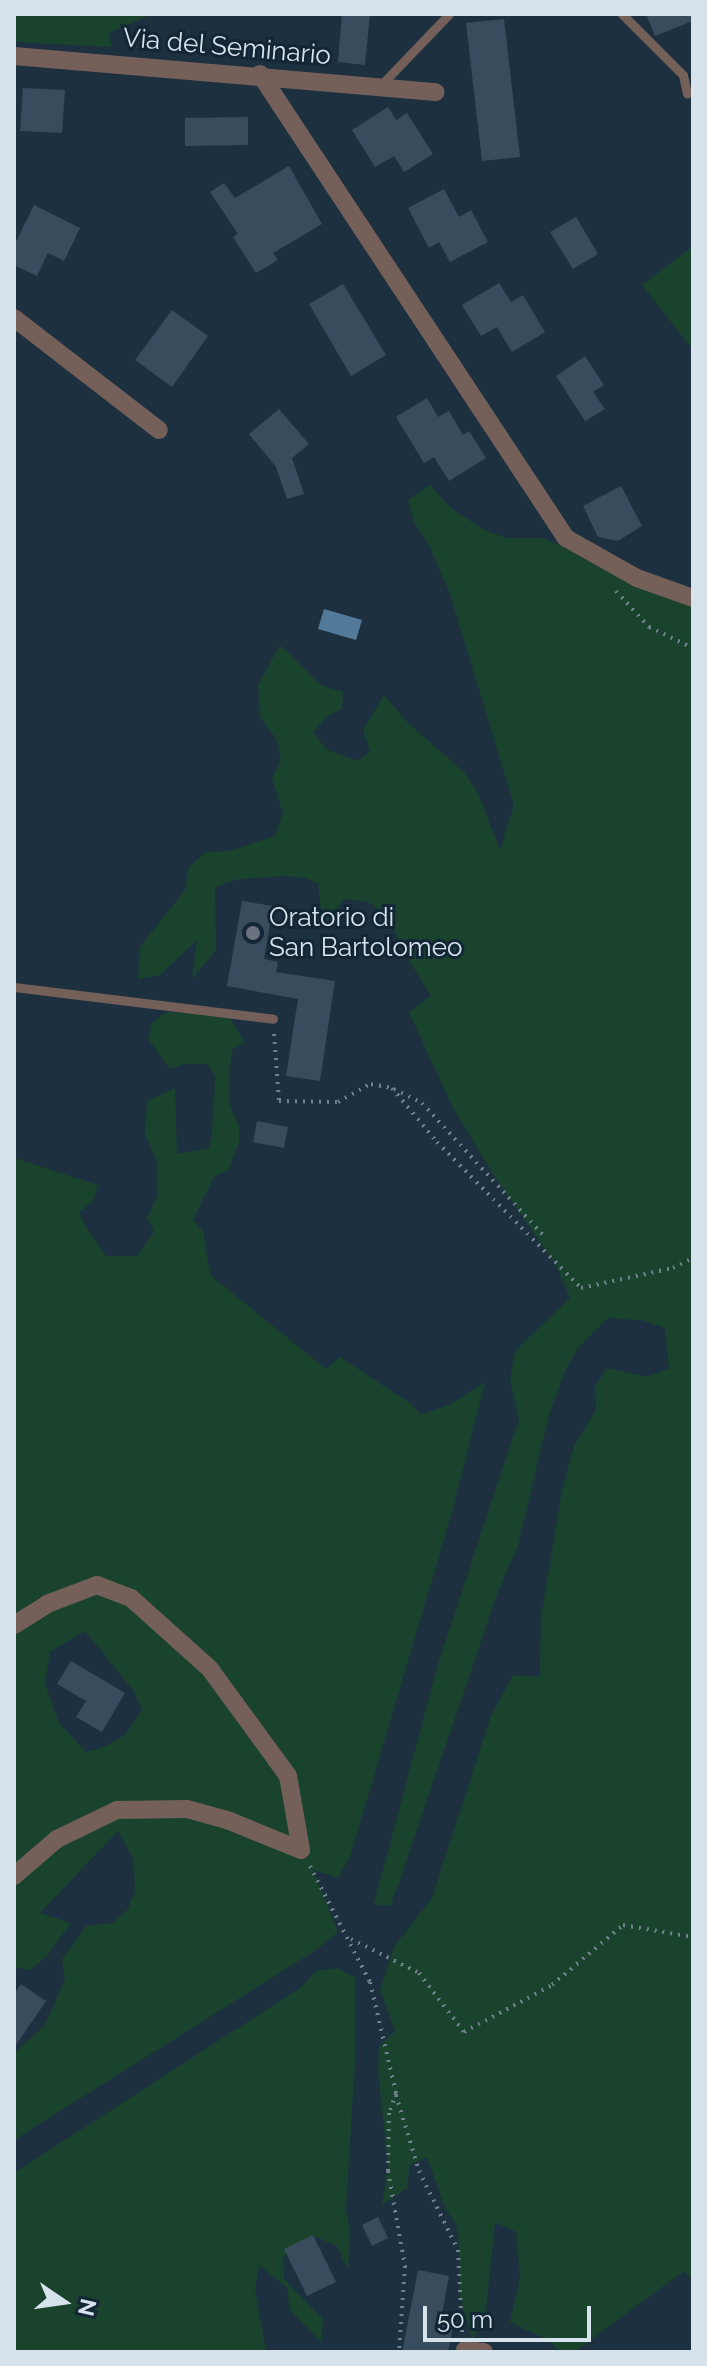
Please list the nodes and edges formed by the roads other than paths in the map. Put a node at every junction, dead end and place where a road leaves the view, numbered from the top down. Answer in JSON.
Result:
{"nodes":[{"id":1,"x":449,"y":14,"type":"edge"},
{"id":2,"x":622,"y":14,"type":"edge"},
{"id":3,"x":14,"y":56,"type":"edge"},
{"id":4,"x":260,"y":74,"type":"junction"},
{"id":5,"x":379,"y":87,"type":"junction"},
{"id":6,"x":435,"y":92,"type":"dead end"},
{"id":7,"x":687,"y":94,"type":"dead end"},
{"id":8,"x":14,"y":318,"type":"edge"},
{"id":9,"x":159,"y":430,"type":"dead end"},
{"id":10,"x":693,"y":598,"type":"edge"},
{"id":11,"x":14,"y":987,"type":"edge"},
{"id":12,"x":273,"y":1019,"type":"road end"},
{"id":13,"x":14,"y":1625,"type":"edge"},
{"id":14,"x":14,"y":1876,"type":"edge"}],
"edges":[{"from":1,"to":5,"type":"lane"},
{"from":2,"to":7,"type":"lane"},
{"from":3,"to":4,"type":"street","name":"Via del Seminario"},
{"from":4,"to":5,"type":"street","name":"Via del Seminario"},
{"from":4,"to":10,"type":"street"},
{"from":5,"to":6,"type":"street","name":"Via del Seminario"},
{"from":8,"to":9,"type":"street"},
{"from":11,"to":12,"type":"lane"},
{"from":13,"to":14,"type":"street"}]}
